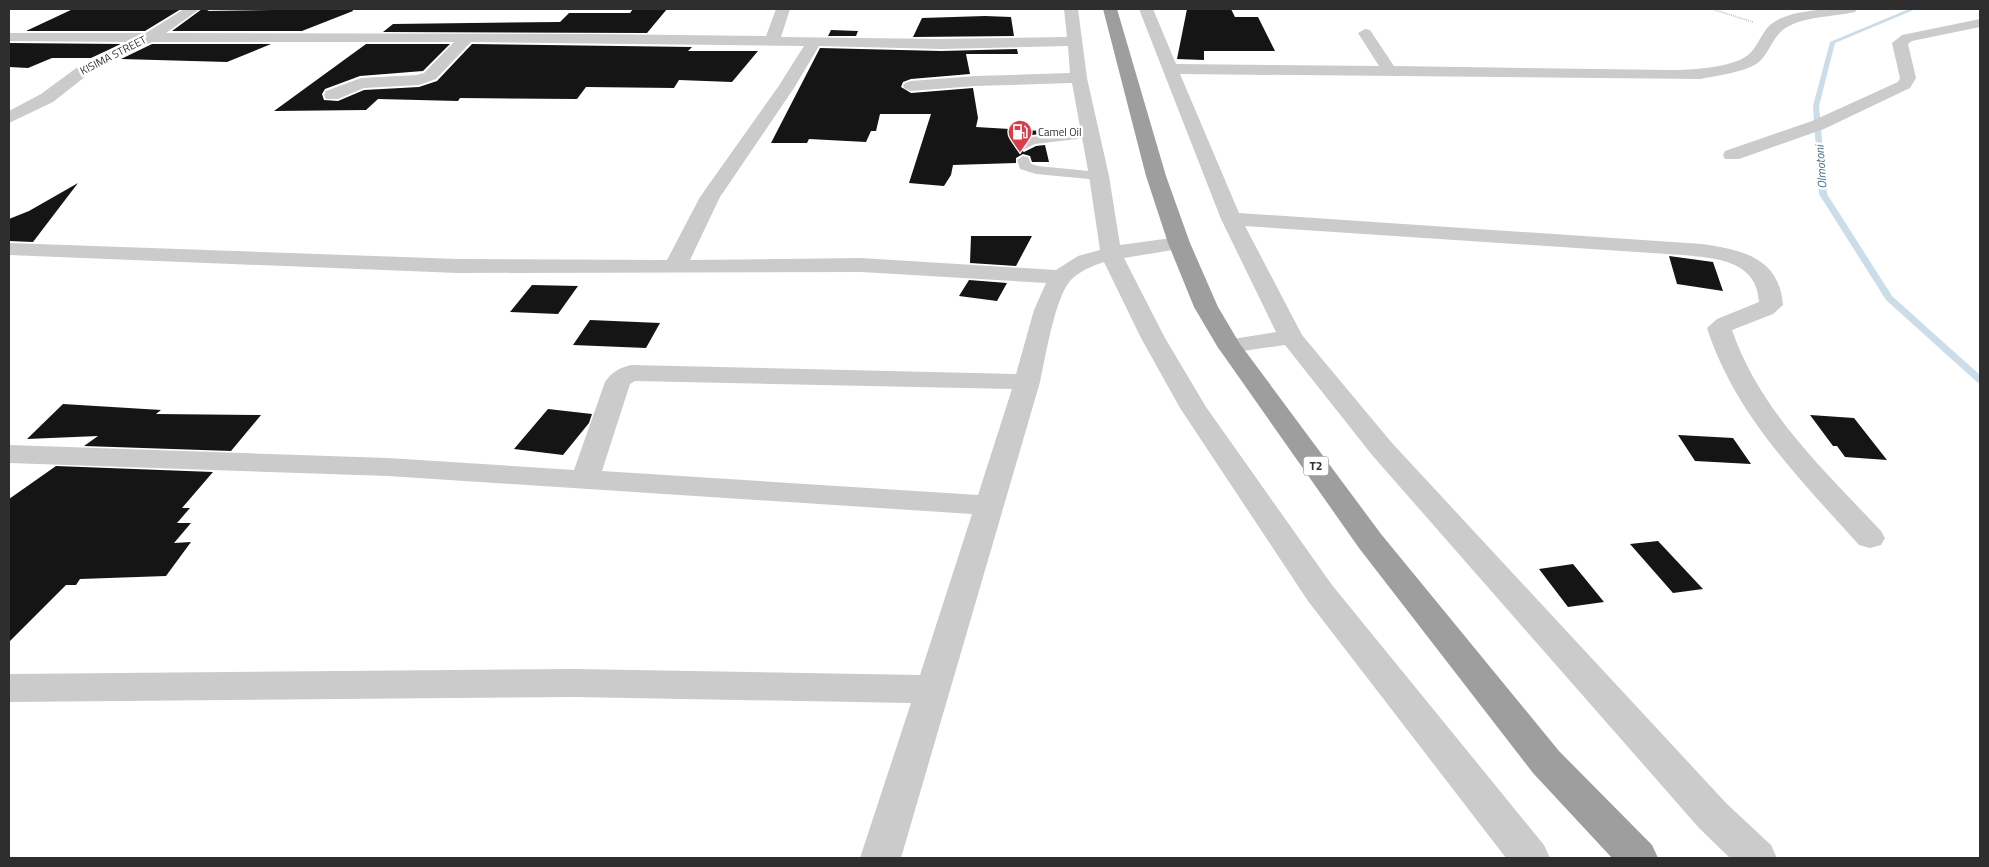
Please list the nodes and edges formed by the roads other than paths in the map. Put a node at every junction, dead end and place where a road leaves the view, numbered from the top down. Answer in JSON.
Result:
{"nodes":[{"id":1,"x":193,"y":9,"type":"edge"},
{"id":2,"x":783,"y":9,"type":"edge"},
{"id":3,"x":1071,"y":9,"type":"edge"},
{"id":4,"x":1110,"y":9,"type":"edge"},
{"id":5,"x":1146,"y":9,"type":"edge"},
{"id":6,"x":1850,"y":9,"type":"edge"},
{"id":7,"x":1802,"y":13,"type":"edge"},
{"id":8,"x":1980,"y":23,"type":"edge"},
{"id":9,"x":1365,"y":33,"type":"dead end"},
{"id":10,"x":9,"y":37,"type":"edge"},
{"id":11,"x":148,"y":38,"type":"junction"},
{"id":12,"x":466,"y":40,"type":"junction"},
{"id":13,"x":1075,"y":41,"type":"junction"},
{"id":14,"x":772,"y":42,"type":"junction"},
{"id":15,"x":814,"y":43,"type":"junction"},
{"id":16,"x":1169,"y":69,"type":"junction"},
{"id":17,"x":1390,"y":71,"type":"junction"},
{"id":18,"x":1079,"y":78,"type":"junction"},
{"id":19,"x":911,"y":86,"type":"dead end"},
{"id":20,"x":58,"y":89,"type":"junction"},
{"id":21,"x":19,"y":94,"type":"dead end"},
{"id":22,"x":332,"y":95,"type":"dead end"},
{"id":23,"x":9,"y":118,"type":"edge"},
{"id":24,"x":1090,"y":134,"type":"junction"},
{"id":25,"x":1023,"y":146,"type":"dead end"},
{"id":26,"x":1732,"y":155,"type":"dead end"},
{"id":27,"x":1023,"y":160,"type":"dead end"},
{"id":28,"x":1099,"y":176,"type":"junction"},
{"id":29,"x":1231,"y":219,"type":"junction"},
{"id":30,"x":1179,"y":243,"type":"junction"},
{"id":31,"x":9,"y":249,"type":"edge"},
{"id":32,"x":1111,"y":254,"type":"junction"},
{"id":33,"x":675,"y":267,"type":"junction"},
{"id":34,"x":1061,"y":277,"type":"junction"},
{"id":35,"x":1291,"y":338,"type":"junction"},
{"id":36,"x":1229,"y":346,"type":"junction"},
{"id":37,"x":1027,"y":382,"type":"junction"},
{"id":38,"x":9,"y":454,"type":"edge"},
{"id":39,"x":585,"y":480,"type":"junction"},
{"id":40,"x":989,"y":505,"type":"junction"},
{"id":41,"x":1870,"y":538,"type":"dead end"},
{"id":42,"x":9,"y":688,"type":"edge"},
{"id":43,"x":933,"y":688,"type":"junction"},
{"id":44,"x":881,"y":858,"type":"edge"},
{"id":45,"x":1530,"y":858,"type":"edge"},
{"id":46,"x":1638,"y":858,"type":"edge"},
{"id":47,"x":1757,"y":858,"type":"edge"}],
"edges":[{"from":1,"to":11,"type":"street","name":"KISIMA STREET"},
{"from":2,"to":14,"type":"street"},
{"from":3,"to":13,"type":"street"},
{"from":4,"to":30,"type":"highway","number":"T2"},
{"from":5,"to":16,"type":"street"},
{"from":6,"to":7,"type":"street"},
{"from":7,"to":17,"type":"street"},
{"from":8,"to":26,"type":"street"},
{"from":9,"to":17,"type":"street"},
{"from":10,"to":11,"type":"street"},
{"from":11,"to":12,"type":"street"},
{"from":11,"to":20,"type":"street","name":"KISIMA STREET"},
{"from":12,"to":14,"type":"street"},
{"from":12,"to":22,"type":"street"},
{"from":13,"to":15,"type":"street"},
{"from":13,"to":18,"type":"street"},
{"from":14,"to":15,"type":"street"},
{"from":15,"to":33,"type":"street"},
{"from":16,"to":17,"type":"street"},
{"from":16,"to":29,"type":"street"},
{"from":18,"to":19,"type":"street"},
{"from":18,"to":24,"type":"street"},
{"from":20,"to":21,"type":"street"},
{"from":20,"to":23,"type":"street","name":"KISIMA STREET"},
{"from":24,"to":25,"type":"lane"},
{"from":24,"to":28,"type":"street"},
{"from":27,"to":28,"type":"lane"},
{"from":28,"to":32,"type":"street"},
{"from":29,"to":35,"type":"street"},
{"from":29,"to":41,"type":"street"},
{"from":30,"to":32,"type":"street"},
{"from":30,"to":36,"type":"highway","number":"T2"},
{"from":31,"to":33,"type":"street"},
{"from":32,"to":34,"type":"street"},
{"from":32,"to":45,"type":"street"},
{"from":33,"to":34,"type":"street"},
{"from":34,"to":37,"type":"street"},
{"from":35,"to":36,"type":"street"},
{"from":35,"to":47,"type":"street"},
{"from":36,"to":46,"type":"highway","number":"T2"},
{"from":37,"to":39,"type":"street"},
{"from":37,"to":40,"type":"street"},
{"from":38,"to":39,"type":"street"},
{"from":39,"to":40,"type":"street"},
{"from":40,"to":43,"type":"street"},
{"from":42,"to":43,"type":"street"},
{"from":43,"to":44,"type":"street"}]}
